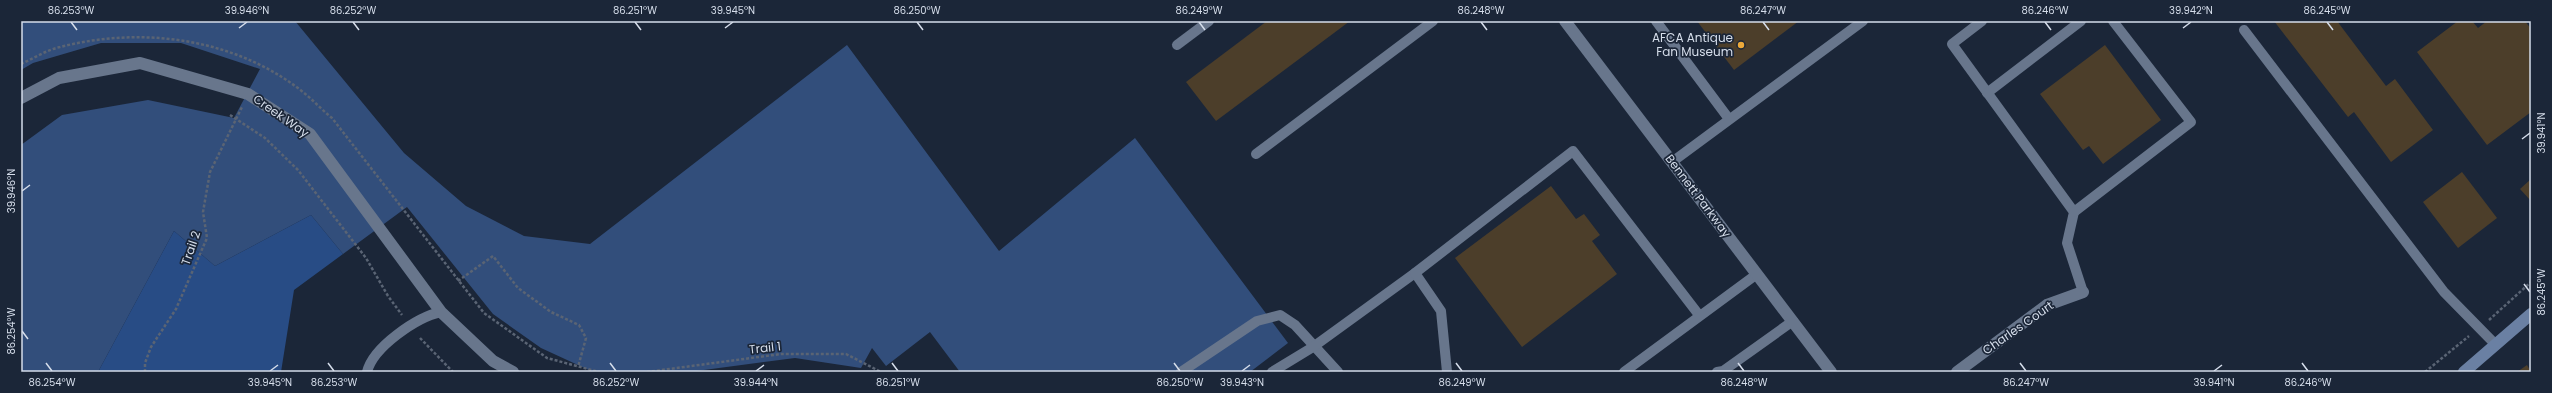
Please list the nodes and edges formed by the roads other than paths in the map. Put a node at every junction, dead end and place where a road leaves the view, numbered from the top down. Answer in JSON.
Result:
{"nodes":[{"id":1,"x":1209,"y":21,"type":"edge"},
{"id":2,"x":1433,"y":21,"type":"edge"},
{"id":3,"x":1565,"y":21,"type":"edge"},
{"id":4,"x":1656,"y":21,"type":"edge"},
{"id":5,"x":1863,"y":21,"type":"edge"},
{"id":6,"x":1982,"y":21,"type":"edge"},
{"id":7,"x":2081,"y":21,"type":"edge"},
{"id":8,"x":2113,"y":21,"type":"edge"},
{"id":9,"x":2244,"y":30,"type":"dead end"},
{"id":10,"x":1177,"y":45,"type":"dead end"},
{"id":11,"x":1987,"y":92,"type":"junction"},
{"id":12,"x":21,"y":98,"type":"edge"},
{"id":13,"x":1729,"y":119,"type":"junction"},
{"id":14,"x":1256,"y":154,"type":"dead end"},
{"id":15,"x":1672,"y":162,"type":"junction"},
{"id":16,"x":2074,"y":212,"type":"junction"},
{"id":17,"x":1415,"y":272,"type":"junction"},
{"id":18,"x":1757,"y":274,"type":"junction"},
{"id":19,"x":2083,"y":292,"type":"joint"},
{"id":20,"x":441,"y":312,"type":"junction"},
{"id":21,"x":2531,"y":314,"type":"edge"},
{"id":22,"x":1699,"y":315,"type":"junction"},
{"id":23,"x":1793,"y":321,"type":"junction"},
{"id":24,"x":2496,"y":345,"type":"junction"},
{"id":25,"x":1313,"y":347,"type":"junction"},
{"id":26,"x":367,"y":372,"type":"edge"},
{"id":27,"x":513,"y":372,"type":"edge"},
{"id":28,"x":1181,"y":372,"type":"edge"},
{"id":29,"x":1272,"y":372,"type":"edge"},
{"id":30,"x":1338,"y":372,"type":"edge"},
{"id":31,"x":1447,"y":372,"type":"edge"},
{"id":32,"x":1624,"y":372,"type":"edge"},
{"id":33,"x":1721,"y":372,"type":"edge"},
{"id":34,"x":1831,"y":372,"type":"edge"},
{"id":35,"x":1957,"y":372,"type":"edge"},
{"id":36,"x":2464,"y":372,"type":"edge"}],
"edges":[{"from":1,"to":10,"type":"lane"},
{"from":2,"to":14,"type":"lane"},
{"from":3,"to":15,"type":"street","name":"Bennett Parkway"},
{"from":4,"to":13,"type":"lane"},
{"from":5,"to":13,"type":"lane"},
{"from":6,"to":11,"type":"lane"},
{"from":7,"to":11,"type":"lane"},
{"from":8,"to":16,"type":"lane"},
{"from":9,"to":24,"type":"lane"},
{"from":11,"to":16,"type":"lane"},
{"from":12,"to":20,"type":"street","name":"Creek Way"},
{"from":13,"to":15,"type":"lane"},
{"from":15,"to":18,"type":"street","name":"Bennett Parkway"},
{"from":16,"to":19,"type":"lane"},
{"from":17,"to":22,"type":"lane"},
{"from":17,"to":25,"type":"lane"},
{"from":17,"to":31,"type":"lane"},
{"from":18,"to":22,"type":"lane"},
{"from":18,"to":23,"type":"street","name":"Bennett Parkway"},
{"from":19,"to":35,"type":"street","name":"Charles Court"},
{"from":20,"to":26,"type":"lane"},
{"from":20,"to":27,"type":"street","name":"Creek Way"},
{"from":21,"to":24,"type":"street"},
{"from":22,"to":32,"type":"lane"},
{"from":23,"to":33,"type":"lane"},
{"from":23,"to":34,"type":"street","name":"Bennett Parkway"},
{"from":24,"to":36,"type":"street"},
{"from":25,"to":28,"type":"lane"},
{"from":25,"to":29,"type":"lane"},
{"from":25,"to":30,"type":"lane"}]}
